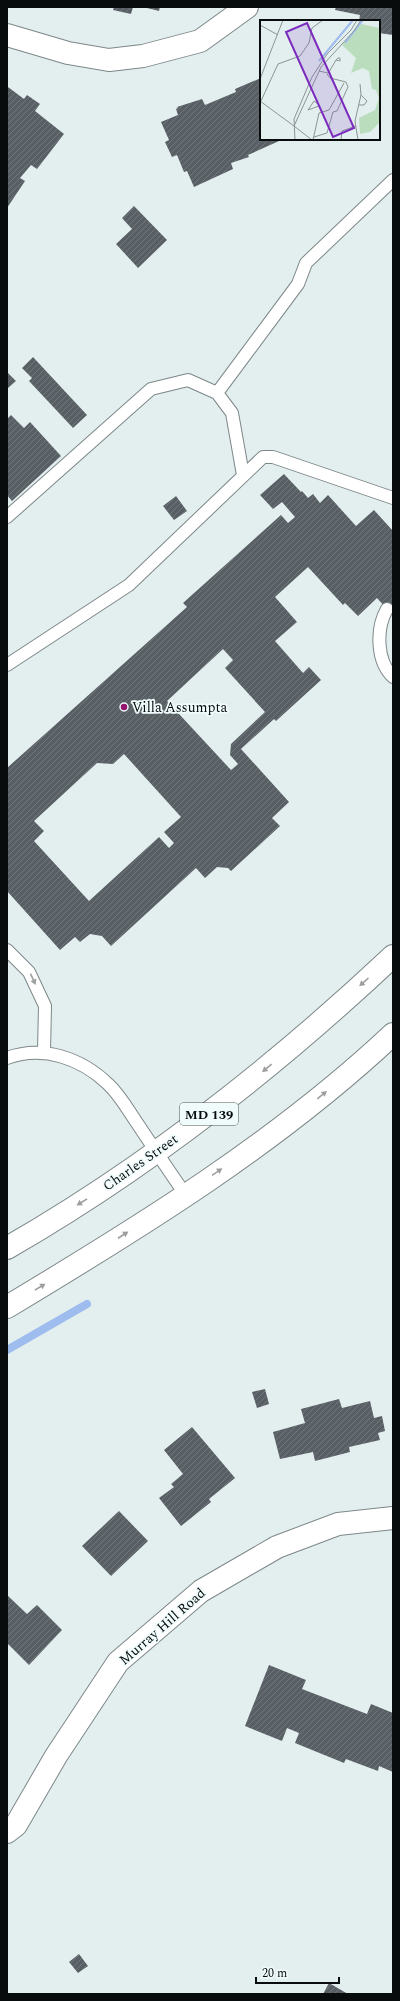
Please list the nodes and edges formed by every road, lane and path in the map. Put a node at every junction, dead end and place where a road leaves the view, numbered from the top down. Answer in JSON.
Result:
{"nodes":[{"id":1,"x":247,"y":7,"type":"edge"},
{"id":2,"x":7,"y":35,"type":"edge"},
{"id":3,"x":393,"y":180,"type":"edge"},
{"id":4,"x":217,"y":393,"type":"junction"},
{"id":5,"x":243,"y":475,"type":"junction"},
{"id":6,"x":393,"y":498,"type":"edge"},
{"id":7,"x":7,"y":517,"type":"edge"},
{"id":8,"x":387,"y":609,"type":"dead end"},
{"id":9,"x":7,"y":665,"type":"edge"},
{"id":10,"x":393,"y":677,"type":"edge"},
{"id":11,"x":7,"y":950,"type":"edge"},
{"id":12,"x":393,"y":956,"type":"edge"},
{"id":13,"x":393,"y":1034,"type":"edge"},
{"id":14,"x":44,"y":1052,"type":"junction"},
{"id":15,"x":7,"y":1058,"type":"edge"},
{"id":16,"x":156,"y":1152,"type":"junction"},
{"id":17,"x":185,"y":1194,"type":"junction"},
{"id":18,"x":7,"y":1248,"type":"edge"},
{"id":19,"x":7,"y":1307,"type":"edge"},
{"id":20,"x":393,"y":1518,"type":"edge"},
{"id":21,"x":7,"y":1832,"type":"edge"}],
"edges":[{"from":1,"to":2,"type":"main road"},
{"from":3,"to":4,"type":"lane"},
{"from":4,"to":5,"type":"lane"},
{"from":4,"to":7,"type":"lane"},
{"from":5,"to":6,"type":"lane"},
{"from":5,"to":9,"type":"lane"},
{"from":8,"to":10,"type":"lane"},
{"from":11,"to":14,"type":"lane","one_way":true},
{"from":12,"to":16,"type":"main road","name":"Charles Street","number":"MD 139","one_way":true},
{"from":17,"to":13,"type":"main road","one_way":true},
{"from":14,"to":15,"type":"lane"},
{"from":14,"to":16,"type":"lane"},
{"from":16,"to":17,"type":"lane"},
{"from":16,"to":18,"type":"main road","name":"Charles Street","number":"MD 139","one_way":true},
{"from":19,"to":17,"type":"main road","one_way":true},
{"from":20,"to":21,"type":"main road","name":"Murray Hill Road"}]}
